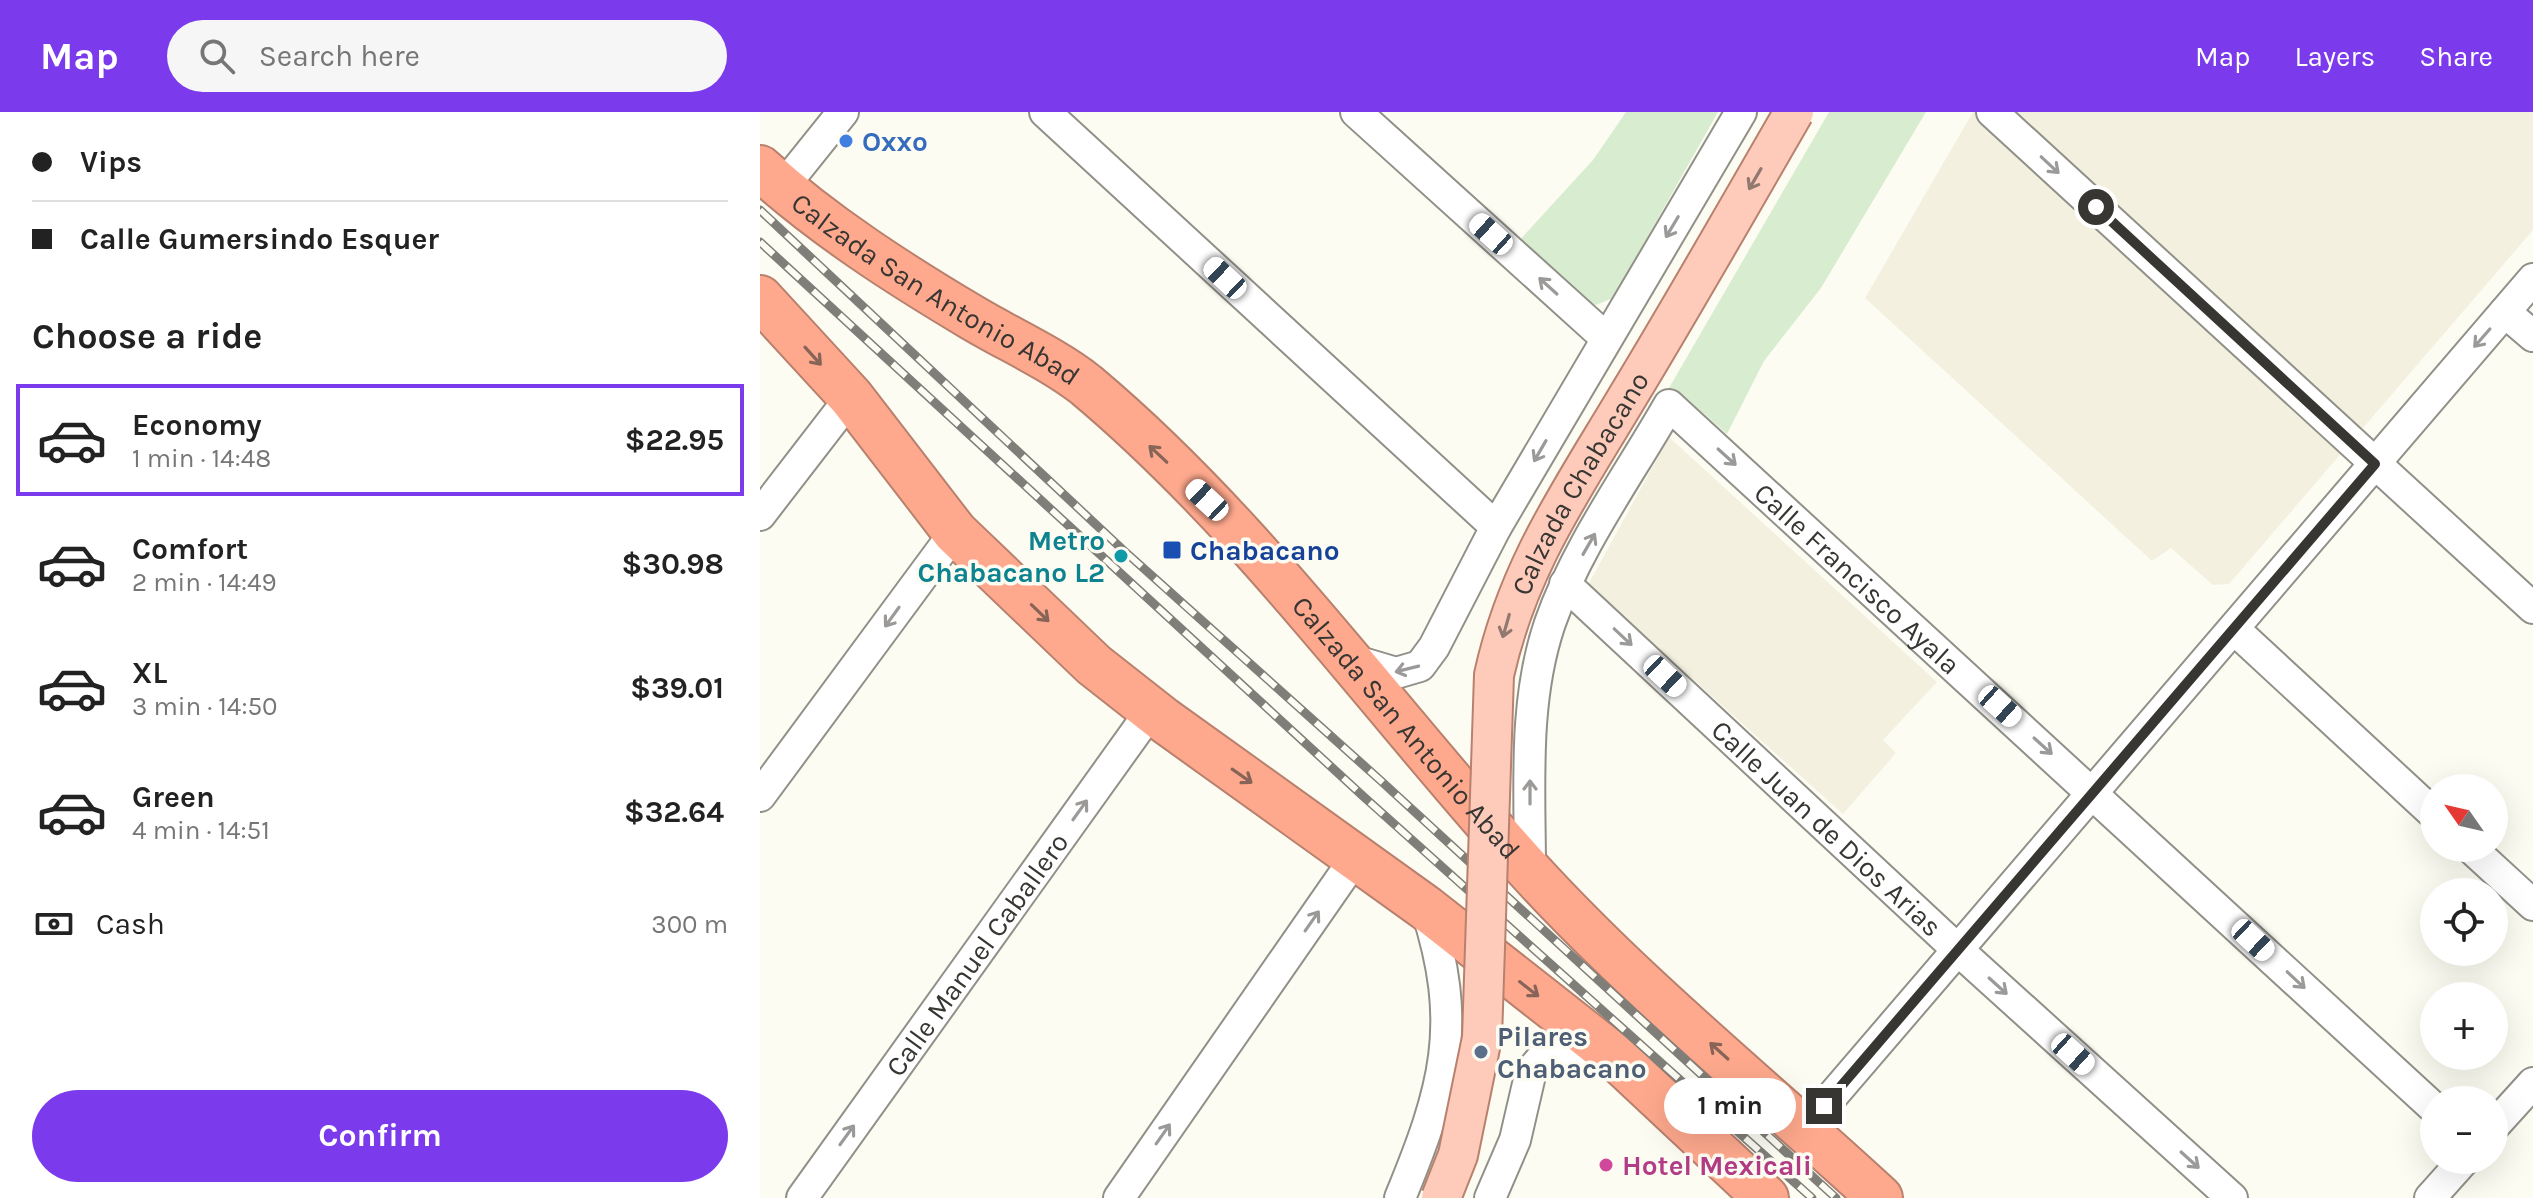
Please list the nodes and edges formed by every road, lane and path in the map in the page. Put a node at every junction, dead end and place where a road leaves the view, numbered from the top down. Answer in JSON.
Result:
{"nodes":[{"id":1,"x":843,"y":112,"type":"edge"},
{"id":2,"x":1045,"y":112,"type":"edge"},
{"id":3,"x":1356,"y":112,"type":"edge"},
{"id":4,"x":1741,"y":112,"type":"edge"},
{"id":5,"x":1794,"y":112,"type":"edge"},
{"id":6,"x":1992,"y":112,"type":"edge"},
{"id":7,"x":771,"y":178,"type":"edge"},
{"id":8,"x":2533,"y":279,"type":"edge"},
{"id":9,"x":760,"y":298,"type":"edge"},
{"id":10,"x":2505,"y":312,"type":"junction"},
{"id":11,"x":2533,"y":336,"type":"edge"},
{"id":12,"x":1606,"y":338,"type":"junction"},
{"id":13,"x":851,"y":397,"type":"junction"},
{"id":14,"x":1669,"y":405,"type":"joint"},
{"id":15,"x":2375,"y":464,"type":"junction"},
{"id":16,"x":760,"y":515,"type":"edge"},
{"id":17,"x":1496,"y":527,"type":"junction"},
{"id":18,"x":955,"y":532,"type":"junction"},
{"id":19,"x":1565,"y":584,"type":"junction"},
{"id":20,"x":2533,"y":608,"type":"edge"},
{"id":21,"x":2234,"y":629,"type":"junction"},
{"id":22,"x":1344,"y":658,"type":"junction"},
{"id":23,"x":1151,"y":711,"type":"junction"},
{"id":24,"x":2094,"y":793,"type":"junction"},
{"id":25,"x":760,"y":796,"type":"edge"},
{"id":26,"x":2420,"y":801,"type":"edge"},
{"id":27,"x":1356,"y":857,"type":"junction"},
{"id":28,"x":2486,"y":862,"type":"edge"},
{"id":29,"x":1530,"y":870,"type":"junction"},
{"id":30,"x":2533,"y":905,"type":"edge"},
{"id":31,"x":1426,"y":908,"type":"junction"},
{"id":32,"x":1959,"y":951,"type":"junction"},
{"id":33,"x":1613,"y":1055,"type":"junction"},
{"id":34,"x":2533,"y":1083,"type":"edge"},
{"id":35,"x":2420,"y":1095,"type":"edge"},
{"id":36,"x":2508,"y":1111,"type":"edge"},
{"id":37,"x":1804,"y":1129,"type":"junction"},
{"id":38,"x":2451,"y":1174,"type":"edge"},
{"id":39,"x":802,"y":1198,"type":"edge"},
{"id":40,"x":1119,"y":1198,"type":"edge"},
{"id":41,"x":1400,"y":1198,"type":"edge"},
{"id":42,"x":1441,"y":1198,"type":"edge"},
{"id":43,"x":1490,"y":1198,"type":"edge"},
{"id":44,"x":1766,"y":1198,"type":"edge"},
{"id":45,"x":1880,"y":1198,"type":"edge"},
{"id":46,"x":2232,"y":1198,"type":"edge"},
{"id":47,"x":2430,"y":1198,"type":"edge"}],
"edges":[{"from":1,"to":7,"type":"street"},
{"from":2,"to":17,"type":"street"},
{"from":12,"to":3,"type":"street","one_way":true},
{"from":4,"to":12,"type":"street","name":"Calzada Chabacano","one_way":true},
{"from":5,"to":42,"type":"main road","name":"Calzada Chabacano","one_way":true,"bridge":true},
{"from":6,"to":15,"type":"street","one_way":true},
{"from":22,"to":7,"type":"highway","name":"Calzada San Antonio Abad","one_way":true},
{"from":8,"to":10,"type":"street"},
{"from":9,"to":13,"type":"highway","one_way":true},
{"from":10,"to":11,"type":"street"},
{"from":10,"to":15,"type":"street","one_way":true},
{"from":12,"to":17,"type":"street","name":"Calzada Chabacano","one_way":true},
{"from":13,"to":16,"type":"street"},
{"from":13,"to":18,"type":"highway"},
{"from":19,"to":14,"type":"street","name":"Calzada Chabacano","one_way":true},
{"from":14,"to":24,"type":"street","name":"Calle Francisco Ayala","one_way":true},
{"from":15,"to":20,"type":"street"},
{"from":15,"to":21,"type":"street"},
{"from":17,"to":22,"type":"street","name":"Calzada Chabacano","one_way":true},
{"from":18,"to":23,"type":"highway","one_way":true},
{"from":18,"to":25,"type":"street","one_way":true},
{"from":29,"to":19,"type":"street","name":"Calzada Chabacano","one_way":true},
{"from":19,"to":32,"type":"street","name":"Calle Juan de Dios Arias","one_way":true},
{"from":21,"to":24,"type":"street"},
{"from":21,"to":26,"type":"street"},
{"from":22,"to":29,"type":"highway","name":"Calzada San Antonio Abad"},
{"from":23,"to":27,"type":"highway","one_way":true},
{"from":39,"to":23,"type":"street","name":"Calle Manuel Caballero","one_way":true},
{"from":24,"to":32,"type":"street"},
{"from":24,"to":35,"type":"street","name":"Calle Francisco Ayala","one_way":true},
{"from":27,"to":31,"type":"highway"},
{"from":40,"to":27,"type":"street","one_way":true},
{"from":28,"to":30,"type":"street"},
{"from":37,"to":29,"type":"highway","name":"Calzada San Antonio Abad","one_way":true},
{"from":31,"to":33,"type":"highway","one_way":true},
{"from":31,"to":41,"type":"street"},
{"from":32,"to":37,"type":"street"},
{"from":32,"to":46,"type":"street","name":"Calle Juan de Dios Arias","one_way":true},
{"from":33,"to":43,"type":"street"},
{"from":33,"to":44,"type":"highway"},
{"from":34,"to":36,"type":"street"},
{"from":37,"to":45,"type":"highway","name":"Calzada San Antonio Abad"},
{"from":38,"to":47,"type":"street"}]}
